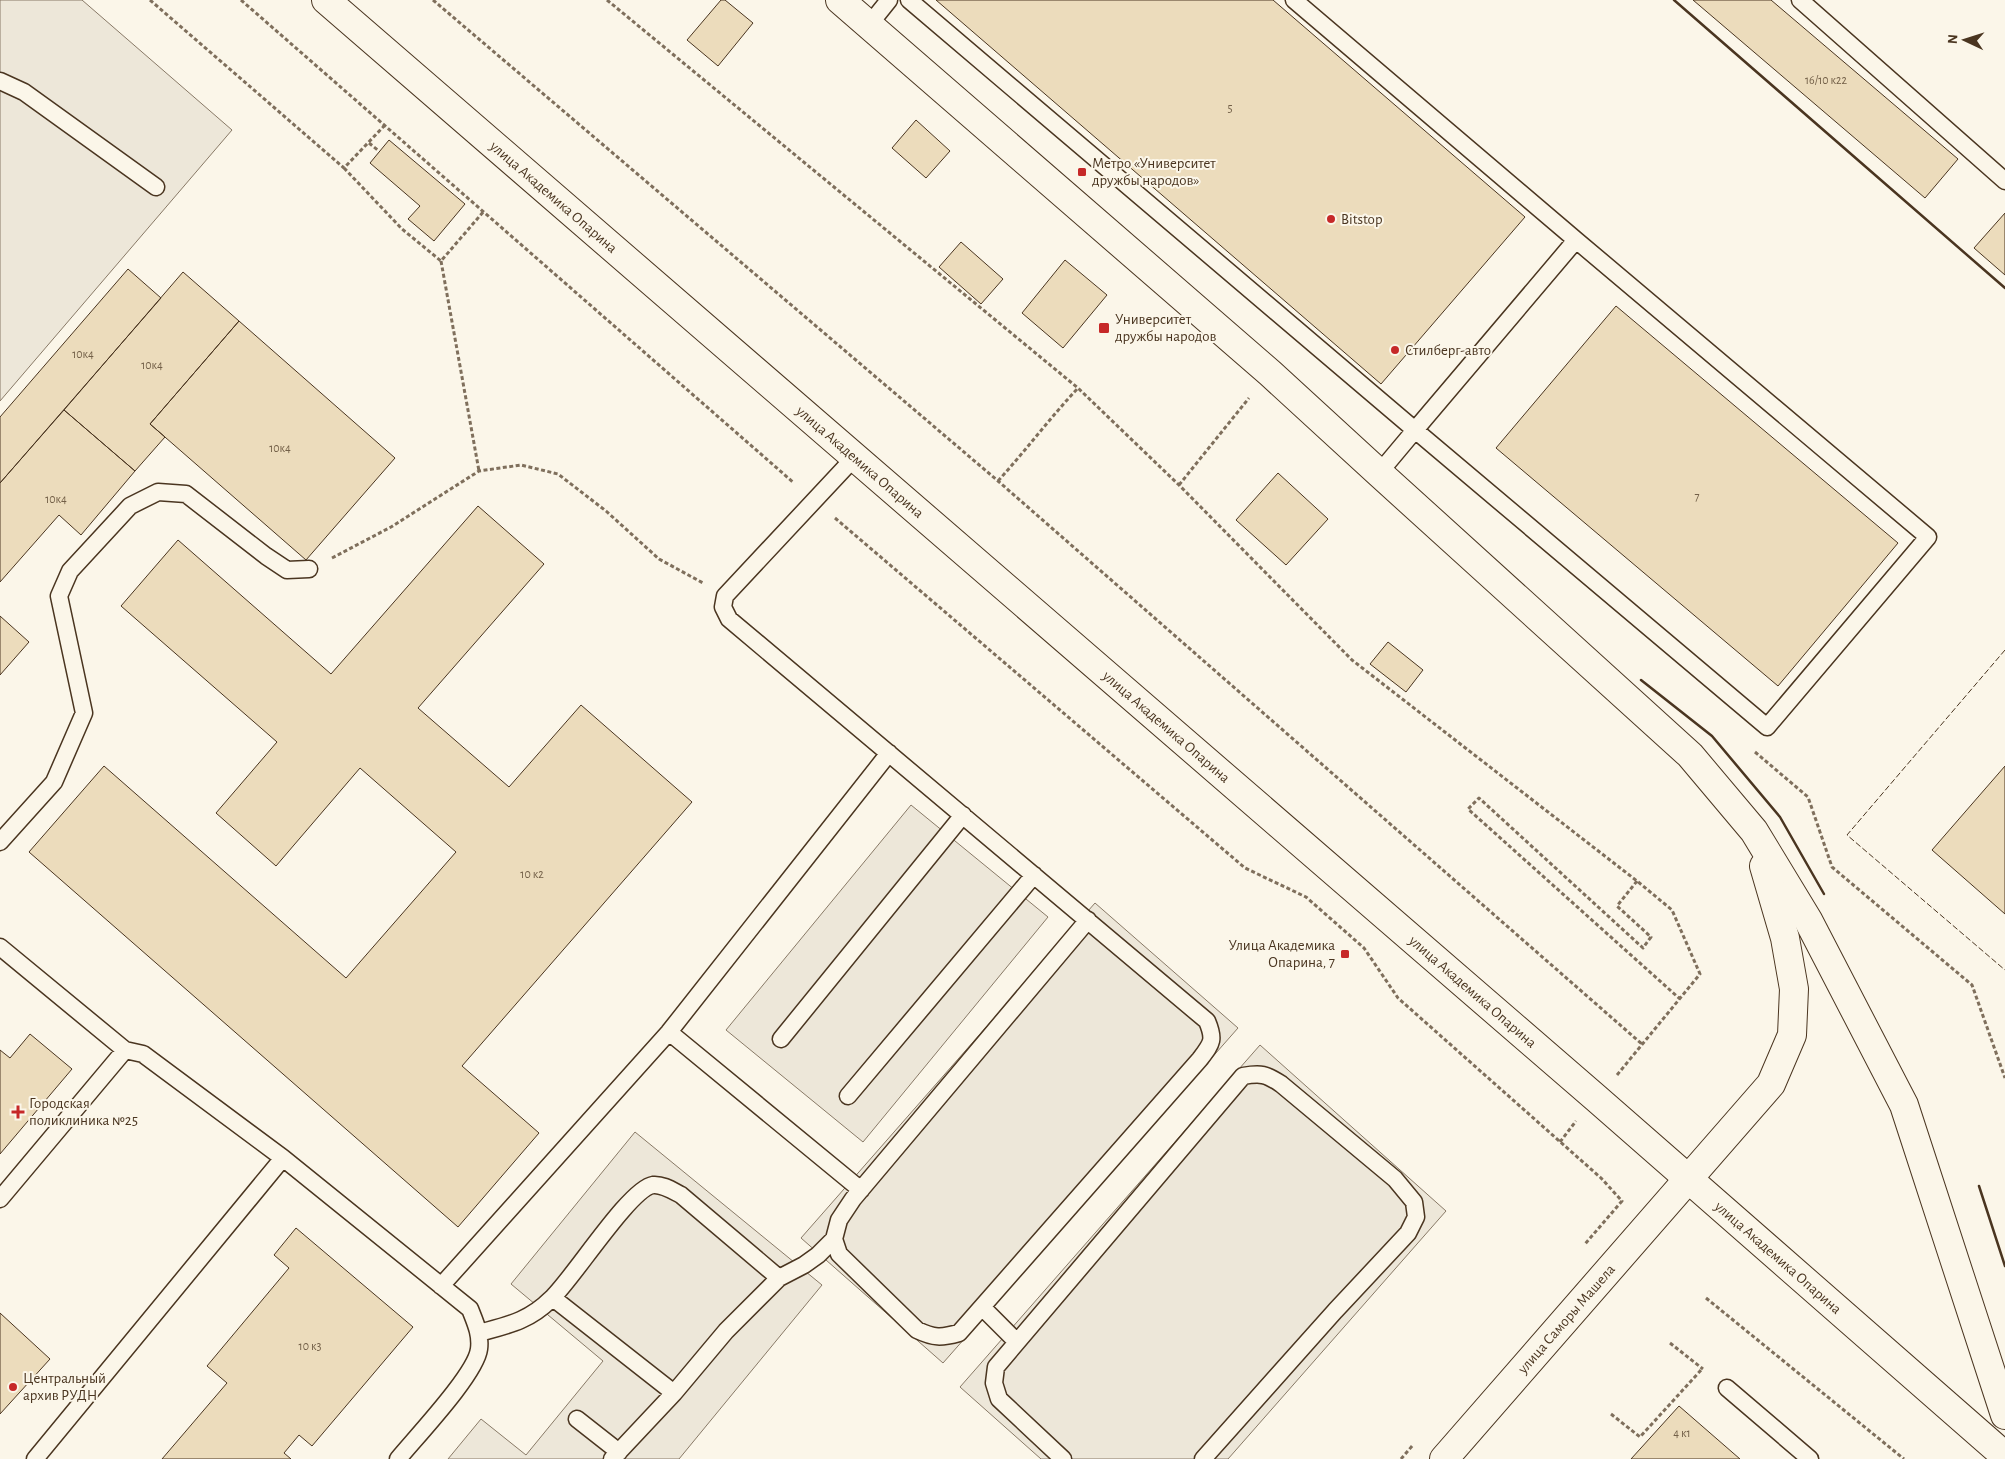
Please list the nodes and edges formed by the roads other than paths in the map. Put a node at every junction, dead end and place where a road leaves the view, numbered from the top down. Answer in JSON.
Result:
{"nodes":[{"id":1,"x":326,"y":0,"type":"edge"},
{"id":2,"x":840,"y":0,"type":"edge"},
{"id":3,"x":889,"y":0,"type":"edge"},
{"id":4,"x":909,"y":0,"type":"edge"},
{"id":5,"x":1294,"y":0,"type":"edge"},
{"id":6,"x":1800,"y":0,"type":"edge"},
{"id":7,"x":868,"y":25,"type":"junction"},
{"id":8,"x":0,"y":81,"type":"edge"},
{"id":9,"x":2005,"y":181,"type":"edge"},
{"id":10,"x":156,"y":187,"type":"dead end"},
{"id":11,"x":1576,"y":240,"type":"junction"},
{"id":12,"x":1415,"y":430,"type":"junction"},
{"id":13,"x":854,"y":458,"type":"junction"},
{"id":14,"x":1379,"y":473,"type":"junction"},
{"id":15,"x":309,"y":569,"type":"road end"},
{"id":16,"x":890,"y":753,"type":"junction"},
{"id":17,"x":963,"y":815,"type":"junction"},
{"id":18,"x":1754,"y":831,"type":"junction"},
{"id":19,"x":0,"y":842,"type":"edge"},
{"id":20,"x":1034,"y":875,"type":"junction"},
{"id":21,"x":1088,"y":920,"type":"junction"},
{"id":22,"x":0,"y":947,"type":"edge"},
{"id":23,"x":669,"y":1032,"type":"junction"},
{"id":24,"x":781,"y":1039,"type":"dead end"},
{"id":25,"x":125,"y":1050,"type":"junction"},
{"id":26,"x":848,"y":1096,"type":"dead end"},
{"id":27,"x":283,"y":1158,"type":"junction"},
{"id":28,"x":1687,"y":1178,"type":"junction"},
{"id":29,"x":861,"y":1190,"type":"junction"},
{"id":30,"x":0,"y":1199,"type":"edge"},
{"id":31,"x":834,"y":1239,"type":"junction"},
{"id":32,"x":779,"y":1278,"type":"junction"},
{"id":33,"x":442,"y":1286,"type":"junction"},
{"id":34,"x":553,"y":1298,"type":"junction"},
{"id":35,"x":982,"y":1307,"type":"junction"},
{"id":36,"x":479,"y":1333,"type":"junction"},
{"id":37,"x":1018,"y":1342,"type":"junction"},
{"id":38,"x":1727,"y":1388,"type":"road end"},
{"id":39,"x":674,"y":1393,"type":"junction"},
{"id":40,"x":2005,"y":1415,"type":"edge"},
{"id":41,"x":577,"y":1419,"type":"dead end"},
{"id":42,"x":616,"y":1455,"type":"edge"},
{"id":43,"x":2005,"y":1456,"type":"edge"},
{"id":44,"x":34,"y":1459,"type":"edge"},
{"id":45,"x":398,"y":1459,"type":"edge"},
{"id":46,"x":1063,"y":1459,"type":"edge"},
{"id":47,"x":1202,"y":1459,"type":"edge"},
{"id":48,"x":1444,"y":1459,"type":"edge"},
{"id":49,"x":1810,"y":1459,"type":"edge"}],
"edges":[{"from":1,"to":13,"type":"street","name":"улица Академика Опарина"},
{"from":2,"to":7,"type":"street"},
{"from":3,"to":7,"type":"lane"},
{"from":4,"to":12,"type":"lane"},
{"from":5,"to":11,"type":"lane"},
{"from":6,"to":9,"type":"lane"},
{"from":7,"to":14,"type":"street"},
{"from":8,"to":10,"type":"lane"},
{"from":11,"to":12,"type":"lane"},
{"from":11,"to":12,"type":"lane"},
{"from":12,"to":14,"type":"lane"},
{"from":13,"to":16,"type":"lane"},
{"from":13,"to":28,"type":"street","name":"улица Академика Опарина"},
{"from":14,"to":18,"type":"street"},
{"from":15,"to":19,"type":"lane"},
{"from":16,"to":17,"type":"lane"},
{"from":16,"to":23,"type":"lane"},
{"from":17,"to":20,"type":"lane"},
{"from":17,"to":24,"type":"lane"},
{"from":18,"to":28,"type":"street","name":"улица Саморы Машела"},
{"from":18,"to":40,"type":"street"},
{"from":20,"to":21,"type":"lane"},
{"from":20,"to":26,"type":"lane"},
{"from":21,"to":29,"type":"lane"},
{"from":21,"to":35,"type":"lane"},
{"from":22,"to":25,"type":"lane"},
{"from":23,"to":29,"type":"lane"},
{"from":23,"to":33,"type":"lane"},
{"from":25,"to":27,"type":"lane"},
{"from":25,"to":30,"type":"lane"},
{"from":27,"to":33,"type":"lane"},
{"from":27,"to":44,"type":"lane"},
{"from":28,"to":43,"type":"street","name":"улица Академика Опарина"},
{"from":28,"to":48,"type":"street","name":"улица Саморы Машела"},
{"from":29,"to":31,"type":"lane"},
{"from":31,"to":32,"type":"lane"},
{"from":31,"to":35,"type":"lane"},
{"from":32,"to":34,"type":"lane"},
{"from":32,"to":39,"type":"lane"},
{"from":33,"to":36,"type":"lane"},
{"from":34,"to":36,"type":"lane"},
{"from":34,"to":39,"type":"lane"},
{"from":35,"to":37,"type":"lane"},
{"from":36,"to":45,"type":"lane"},
{"from":37,"to":46,"type":"lane"},
{"from":37,"to":47,"type":"lane"},
{"from":38,"to":49,"type":"lane"},
{"from":39,"to":42,"type":"lane"},
{"from":41,"to":42,"type":"lane"}]}
